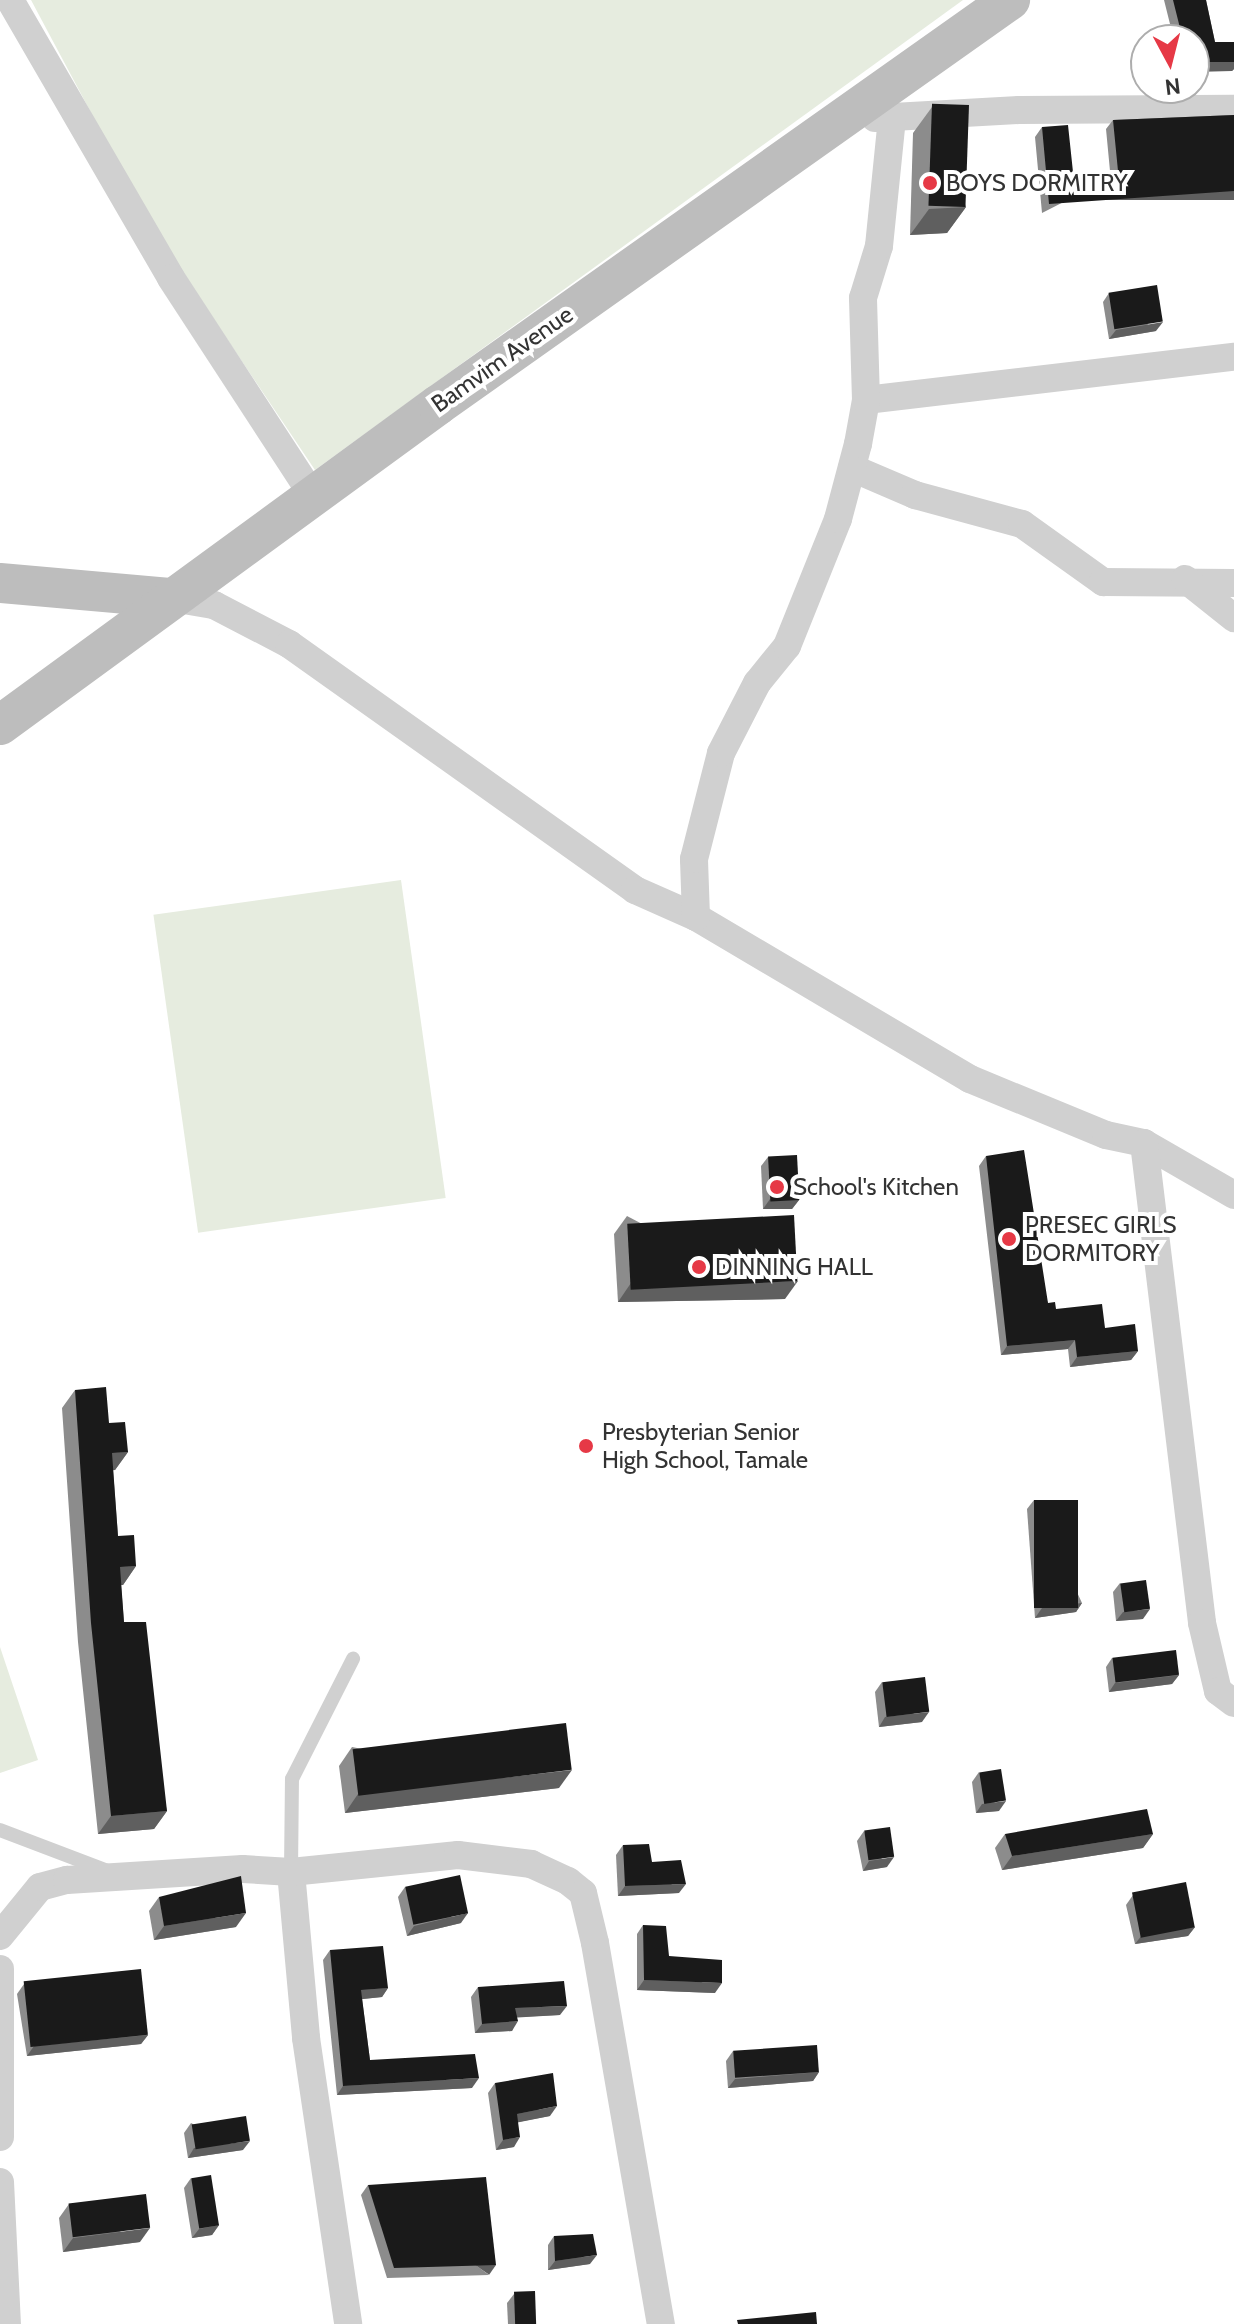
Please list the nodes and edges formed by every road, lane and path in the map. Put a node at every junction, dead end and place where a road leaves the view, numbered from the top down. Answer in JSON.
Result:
{"nodes":[{"id":1,"x":10,"y":0,"type":"edge"},
{"id":2,"x":1010,"y":0,"type":"edge"},
{"id":3,"x":1234,"y":109,"type":"edge"},
{"id":4,"x":892,"y":117,"type":"junction"},
{"id":5,"x":840,"y":120,"type":"junction"},
{"id":6,"x":1234,"y":357,"type":"edge"},
{"id":7,"x":866,"y":400,"type":"junction"},
{"id":8,"x":852,"y":468,"type":"junction"},
{"id":9,"x":313,"y":496,"type":"junction"},
{"id":10,"x":1185,"y":579,"type":"junction"},
{"id":11,"x":0,"y":583,"type":"edge"},
{"id":12,"x":1234,"y":583,"type":"edge"},
{"id":13,"x":172,"y":598,"type":"junction"},
{"id":14,"x":1234,"y":618,"type":"edge"},
{"id":15,"x":0,"y":725,"type":"edge"},
{"id":16,"x":696,"y":917,"type":"junction"},
{"id":17,"x":1144,"y":1143,"type":"junction"},
{"id":18,"x":1234,"y":1195,"type":"edge"},
{"id":19,"x":353,"y":1659,"type":"dead end"},
{"id":20,"x":1234,"y":1703,"type":"edge"},
{"id":21,"x":0,"y":1830,"type":"edge"},
{"id":22,"x":291,"y":1872,"type":"junction"},
{"id":23,"x":118,"y":1875,"type":"junction"},
{"id":24,"x":0,"y":1936,"type":"edge"},
{"id":25,"x":0,"y":1969,"type":"edge"},
{"id":26,"x":0,"y":2137,"type":"edge"},
{"id":27,"x":0,"y":2182,"type":"edge"},
{"id":28,"x":7,"y":2324,"type":"edge"},
{"id":29,"x":348,"y":2324,"type":"edge"},
{"id":30,"x":661,"y":2324,"type":"edge"}],
"edges":[{"from":1,"to":9,"type":"street"},
{"from":2,"to":5,"type":"street","name":"Bamvim Avenue"},
{"from":3,"to":4,"type":"street"},
{"from":4,"to":5,"type":"street"},
{"from":4,"to":7,"type":"street"},
{"from":5,"to":9,"type":"street","name":"Bamvim Avenue"},
{"from":6,"to":7,"type":"street"},
{"from":7,"to":8,"type":"street"},
{"from":8,"to":10,"type":"street"},
{"from":8,"to":16,"type":"street"},
{"from":9,"to":13,"type":"street","name":"Bamvim Avenue"},
{"from":10,"to":12,"type":"street"},
{"from":10,"to":14,"type":"street"},
{"from":11,"to":13,"type":"street"},
{"from":13,"to":15,"type":"street","name":"Bamvim Avenue"},
{"from":13,"to":16,"type":"street"},
{"from":16,"to":17,"type":"street"},
{"from":17,"to":18,"type":"street"},
{"from":17,"to":20,"type":"street"},
{"from":19,"to":22,"type":"lane"},
{"from":21,"to":23,"type":"lane"},
{"from":22,"to":23,"type":"street"},
{"from":22,"to":29,"type":"street"},
{"from":22,"to":30,"type":"street"},
{"from":23,"to":24,"type":"street"},
{"from":25,"to":26,"type":"street"},
{"from":27,"to":28,"type":"street"}]}
